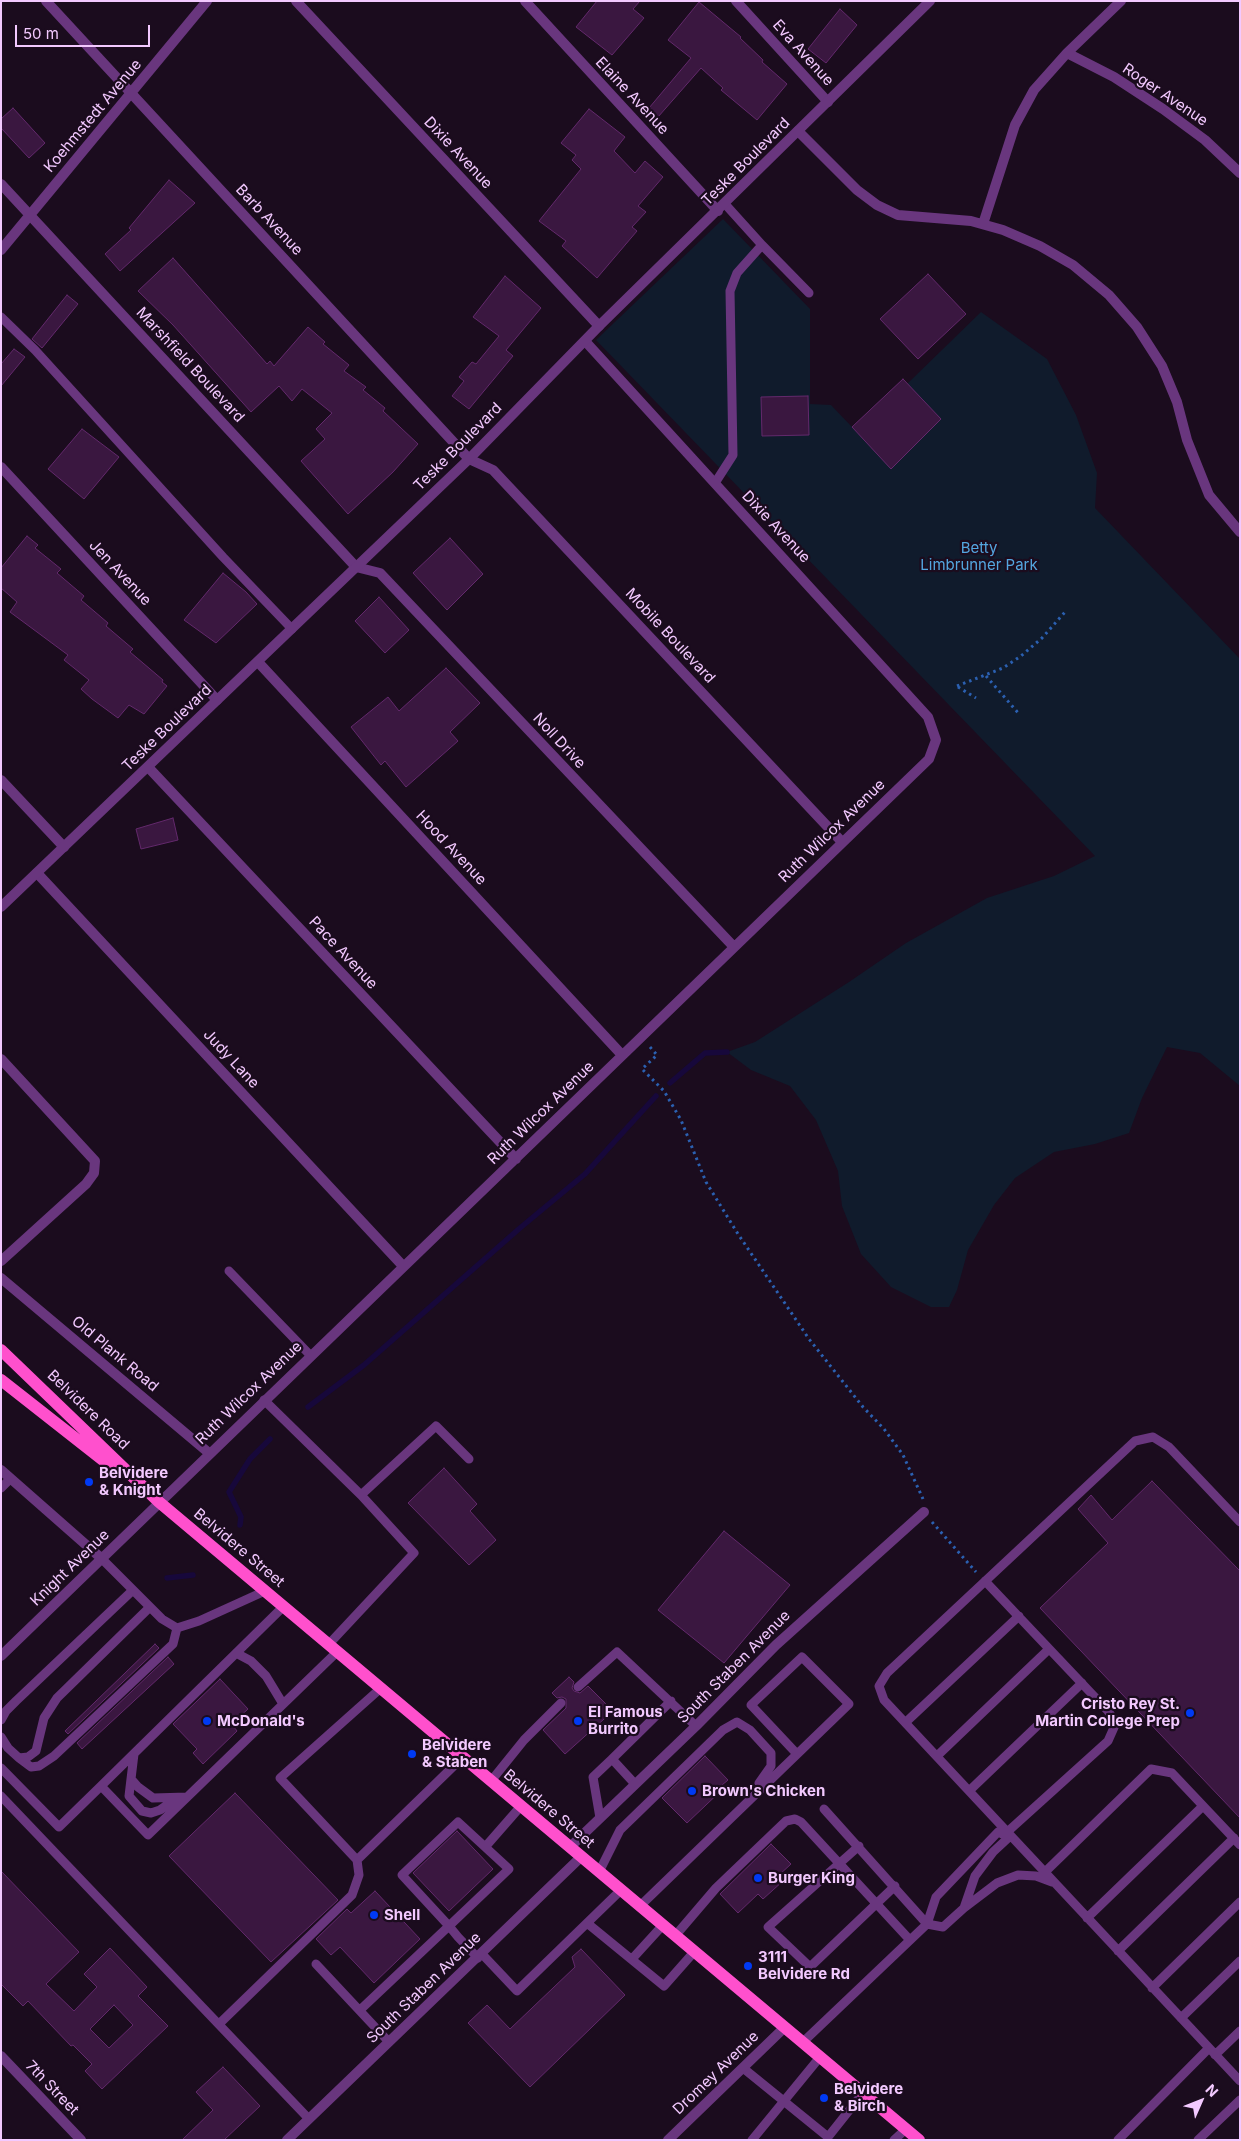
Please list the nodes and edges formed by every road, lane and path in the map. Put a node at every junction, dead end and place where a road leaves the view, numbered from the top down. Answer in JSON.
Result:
{"nodes":[{"id":1,"x":46,"y":1,"type":"edge"},
{"id":2,"x":207,"y":1,"type":"edge"},
{"id":3,"x":296,"y":1,"type":"edge"},
{"id":4,"x":524,"y":1,"type":"edge"},
{"id":5,"x":736,"y":1,"type":"edge"},
{"id":6,"x":930,"y":1,"type":"edge"},
{"id":7,"x":1121,"y":1,"type":"edge"},
{"id":8,"x":1067,"y":53,"type":"junction"},
{"id":9,"x":131,"y":93,"type":"junction"},
{"id":10,"x":828,"y":102,"type":"junction"},
{"id":11,"x":798,"y":132,"type":"junction"},
{"id":12,"x":1240,"y":173,"type":"edge"},
{"id":13,"x":1,"y":184,"type":"edge"},
{"id":14,"x":722,"y":207,"type":"junction"},
{"id":15,"x":30,"y":215,"type":"junction"},
{"id":16,"x":983,"y":224,"type":"junction"},
{"id":17,"x":762,"y":246,"type":"junction"},
{"id":18,"x":1,"y":250,"type":"edge"},
{"id":19,"x":809,"y":293,"type":"dead end"},
{"id":20,"x":1,"y":317,"type":"edge"},
{"id":21,"x":599,"y":326,"type":"junction"},
{"id":22,"x":585,"y":341,"type":"junction"},
{"id":23,"x":469,"y":459,"type":"junction"},
{"id":24,"x":1,"y":467,"type":"edge"},
{"id":25,"x":716,"y":483,"type":"junction"},
{"id":26,"x":1240,"y":532,"type":"edge"},
{"id":27,"x":356,"y":567,"type":"junction"},
{"id":28,"x":1065,"y":612,"type":"dead end"},
{"id":29,"x":292,"y":629,"type":"junction"},
{"id":30,"x":258,"y":662,"type":"junction"},
{"id":31,"x":986,"y":676,"type":"junction"},
{"id":32,"x":976,"y":698,"type":"dead end"},
{"id":33,"x":218,"y":700,"type":"junction"},
{"id":34,"x":1020,"y":715,"type":"dead end"},
{"id":35,"x":936,"y":740,"type":"joint"},
{"id":36,"x":148,"y":767,"type":"junction"},
{"id":37,"x":1,"y":780,"type":"edge"},
{"id":38,"x":842,"y":842,"type":"junction"},
{"id":39,"x":64,"y":848,"type":"junction"},
{"id":40,"x":37,"y":873,"type":"junction"},
{"id":41,"x":1,"y":907,"type":"edge"},
{"id":42,"x":734,"y":947,"type":"junction"},
{"id":43,"x":622,"y":1055,"type":"junction"},
{"id":44,"x":1,"y":1058,"type":"edge"},
{"id":45,"x":651,"y":1078,"type":"dead end"},
{"id":46,"x":516,"y":1159,"type":"junction"},
{"id":47,"x":1,"y":1261,"type":"edge"},
{"id":48,"x":403,"y":1266,"type":"junction"},
{"id":49,"x":229,"y":1271,"type":"dead end"},
{"id":50,"x":1,"y":1278,"type":"edge"},
{"id":51,"x":1,"y":1350,"type":"edge"},
{"id":52,"x":310,"y":1355,"type":"junction"},
{"id":53,"x":1,"y":1380,"type":"edge"},
{"id":54,"x":264,"y":1400,"type":"junction"},
{"id":55,"x":209,"y":1453,"type":"junction"},
{"id":56,"x":469,"y":1459,"type":"dead end"},
{"id":57,"x":1,"y":1470,"type":"edge"},
{"id":58,"x":10,"y":1479,"type":"junction"},
{"id":59,"x":1,"y":1488,"type":"edge"},
{"id":60,"x":361,"y":1495,"type":"junction"},
{"id":61,"x":159,"y":1502,"type":"junction"},
{"id":62,"x":924,"y":1512,"type":"junction"},
{"id":63,"x":1240,"y":1522,"type":"edge"},
{"id":64,"x":101,"y":1558,"type":"junction"},
{"id":65,"x":985,"y":1581,"type":"junction"},
{"id":66,"x":133,"y":1590,"type":"junction"},
{"id":67,"x":265,"y":1591,"type":"junction"},
{"id":68,"x":284,"y":1606,"type":"junction"},
{"id":69,"x":150,"y":1607,"type":"junction"},
{"id":70,"x":1019,"y":1616,"type":"junction"},
{"id":71,"x":177,"y":1628,"type":"junction"},
{"id":72,"x":333,"y":1648,"type":"junction"},
{"id":73,"x":1050,"y":1649,"type":"junction"},
{"id":74,"x":236,"y":1653,"type":"junction"},
{"id":75,"x":1,"y":1656,"type":"edge"},
{"id":76,"x":1082,"y":1683,"type":"junction"},
{"id":77,"x":578,"y":1687,"type":"dead end"},
{"id":78,"x":381,"y":1688,"type":"junction"},
{"id":79,"x":671,"y":1701,"type":"junction"},
{"id":80,"x":561,"y":1703,"type":"dead end"},
{"id":81,"x":283,"y":1704,"type":"junction"},
{"id":82,"x":1,"y":1720,"type":"edge"},
{"id":83,"x":906,"y":1722,"type":"junction"},
{"id":84,"x":696,"y":1726,"type":"junction"},
{"id":85,"x":1,"y":1737,"type":"edge"},
{"id":86,"x":134,"y":1753,"type":"junction"},
{"id":87,"x":797,"y":1754,"type":"junction"},
{"id":88,"x":937,"y":1756,"type":"junction"},
{"id":89,"x":463,"y":1757,"type":"junction"},
{"id":90,"x":19,"y":1758,"type":"junction"},
{"id":91,"x":612,"y":1759,"type":"junction"},
{"id":92,"x":1,"y":1768,"type":"edge"},
{"id":93,"x":131,"y":1779,"type":"junction"},
{"id":94,"x":491,"y":1781,"type":"junction"},
{"id":95,"x":635,"y":1784,"type":"junction"},
{"id":96,"x":101,"y":1786,"type":"junction"},
{"id":97,"x":969,"y":1791,"type":"junction"},
{"id":98,"x":1,"y":1796,"type":"edge"},
{"id":99,"x":187,"y":1797,"type":"junction"},
{"id":100,"x":177,"y":1798,"type":"junction"},
{"id":101,"x":521,"y":1806,"type":"junction"},
{"id":102,"x":1204,"y":1806,"type":"junction"},
{"id":103,"x":824,"y":1809,"type":"dead end"},
{"id":104,"x":734,"y":1814,"type":"junction"},
{"id":105,"x":600,"y":1818,"type":"junction"},
{"id":106,"x":1006,"y":1833,"type":"junction"},
{"id":107,"x":1237,"y":1842,"type":"edge"},
{"id":108,"x":486,"y":1846,"type":"junction"},
{"id":109,"x":859,"y":1846,"type":"junction"},
{"id":110,"x":570,"y":1847,"type":"junction"},
{"id":111,"x":581,"y":1857,"type":"junction"},
{"id":112,"x":357,"y":1860,"type":"junction"},
{"id":113,"x":839,"y":1863,"type":"junction"},
{"id":114,"x":599,"y":1872,"type":"junction"},
{"id":115,"x":1045,"y":1872,"type":"junction"},
{"id":116,"x":1055,"y":1883,"type":"junction"},
{"id":117,"x":895,"y":1886,"type":"junction"},
{"id":118,"x":621,"y":1890,"type":"junction"},
{"id":119,"x":1240,"y":1902,"type":"edge"},
{"id":120,"x":876,"y":1904,"type":"junction"},
{"id":121,"x":640,"y":1906,"type":"junction"},
{"id":122,"x":964,"y":1908,"type":"junction"},
{"id":123,"x":1087,"y":1918,"type":"junction"},
{"id":124,"x":587,"y":1923,"type":"junction"},
{"id":125,"x":927,"y":1924,"type":"junction"},
{"id":126,"x":662,"y":1925,"type":"junction"},
{"id":127,"x":449,"y":1926,"type":"junction"},
{"id":128,"x":675,"y":1936,"type":"junction"},
{"id":129,"x":909,"y":1939,"type":"junction"},
{"id":130,"x":1118,"y":1951,"type":"junction"},
{"id":131,"x":694,"y":1952,"type":"junction"},
{"id":132,"x":480,"y":1956,"type":"junction"},
{"id":133,"x":632,"y":1959,"type":"junction"},
{"id":134,"x":1240,"y":1961,"type":"edge"},
{"id":135,"x":316,"y":1964,"type":"dead end"},
{"id":136,"x":1152,"y":1988,"type":"junction"},
{"id":137,"x":360,"y":2010,"type":"junction"},
{"id":138,"x":1181,"y":2018,"type":"junction"},
{"id":139,"x":218,"y":2024,"type":"junction"},
{"id":140,"x":784,"y":2027,"type":"junction"},
{"id":141,"x":1240,"y":2031,"type":"edge"},
{"id":142,"x":389,"y":2042,"type":"junction"},
{"id":143,"x":802,"y":2042,"type":"junction"},
{"id":144,"x":1212,"y":2052,"type":"junction"},
{"id":145,"x":1,"y":2056,"type":"edge"},
{"id":146,"x":820,"y":2057,"type":"junction"},
{"id":147,"x":742,"y":2068,"type":"junction"},
{"id":148,"x":1240,"y":2081,"type":"edge"},
{"id":149,"x":863,"y":2093,"type":"junction"},
{"id":150,"x":1240,"y":2100,"type":"edge"},
{"id":151,"x":784,"y":2101,"type":"junction"},
{"id":152,"x":309,"y":2119,"type":"junction"},
{"id":153,"x":906,"y":2129,"type":"junction"},
{"id":154,"x":81,"y":2140,"type":"edge"},
{"id":155,"x":287,"y":2140,"type":"edge"},
{"id":156,"x":668,"y":2140,"type":"edge"},
{"id":157,"x":752,"y":2140,"type":"edge"},
{"id":158,"x":894,"y":2140,"type":"edge"},
{"id":159,"x":918,"y":2140,"type":"edge"},
{"id":160,"x":1118,"y":2140,"type":"edge"},
{"id":161,"x":1198,"y":2140,"type":"edge"}],
"edges":[{"from":1,"to":9,"type":"street","name":"Barb Avenue"},
{"from":2,"to":9,"type":"street","name":"Koehmstedt Avenue"},
{"from":3,"to":21,"type":"street","name":"Dixie Avenue"},
{"from":4,"to":14,"type":"street","name":"Elaine Avenue"},
{"from":5,"to":10,"type":"street","name":"Eva Avenue"},
{"from":6,"to":10,"type":"street","name":"Teske Boulevard"},
{"from":7,"to":8,"type":"street"},
{"from":8,"to":12,"type":"street","name":"Roger Avenue"},
{"from":8,"to":16,"type":"street"},
{"from":9,"to":15,"type":"street","name":"Koehmstedt Avenue"},
{"from":9,"to":23,"type":"street","name":"Barb Avenue"},
{"from":10,"to":11,"type":"street","name":"Teske Boulevard"},
{"from":11,"to":14,"type":"street","name":"Teske Boulevard"},
{"from":11,"to":16,"type":"street"},
{"from":13,"to":15,"type":"street","name":"Marshfield Boulevard"},
{"from":14,"to":17,"type":"lane"},
{"from":14,"to":21,"type":"street","name":"Teske Boulevard"},
{"from":15,"to":18,"type":"street","name":"Koehmstedt Avenue"},
{"from":15,"to":27,"type":"street","name":"Marshfield Boulevard"},
{"from":16,"to":26,"type":"street"},
{"from":17,"to":19,"type":"lane"},
{"from":17,"to":25,"type":"lane"},
{"from":20,"to":29,"type":"lane"},
{"from":21,"to":22,"type":"street","name":"Teske Boulevard"},
{"from":22,"to":23,"type":"street","name":"Teske Boulevard"},
{"from":22,"to":25,"type":"street","name":"Dixie Avenue"},
{"from":23,"to":27,"type":"street","name":"Teske Boulevard"},
{"from":23,"to":38,"type":"street","name":"Mobile Boulevard"},
{"from":24,"to":33,"type":"street","name":"Jen Avenue"},
{"from":25,"to":35,"type":"street","name":"Dixie Avenue"},
{"from":27,"to":29,"type":"street","name":"Teske Boulevard"},
{"from":27,"to":42,"type":"street","name":"Noll Drive"},
{"from":28,"to":31,"type":"path"},
{"from":29,"to":30,"type":"street","name":"Teske Boulevard"},
{"from":30,"to":33,"type":"street","name":"Teske Boulevard"},
{"from":30,"to":43,"type":"street","name":"Hood Avenue"},
{"from":31,"to":32,"type":"path"},
{"from":31,"to":34,"type":"path"},
{"from":33,"to":36,"type":"street","name":"Teske Boulevard"},
{"from":35,"to":38,"type":"street","name":"Ruth Wilcox Avenue"},
{"from":36,"to":39,"type":"street","name":"Teske Boulevard"},
{"from":36,"to":46,"type":"street","name":"Pace Avenue"},
{"from":37,"to":39,"type":"street"},
{"from":38,"to":42,"type":"street","name":"Ruth Wilcox Avenue"},
{"from":39,"to":40,"type":"street","name":"Teske Boulevard"},
{"from":40,"to":41,"type":"street","name":"Teske Boulevard"},
{"from":40,"to":48,"type":"street","name":"Judy Lane"},
{"from":42,"to":43,"type":"street","name":"Ruth Wilcox Avenue"},
{"from":43,"to":46,"type":"street","name":"Ruth Wilcox Avenue"},
{"from":44,"to":47,"type":"street"},
{"from":45,"to":62,"type":"path"},
{"from":46,"to":48,"type":"street","name":"Ruth Wilcox Avenue"},
{"from":48,"to":52,"type":"street","name":"Ruth Wilcox Avenue"},
{"from":49,"to":52,"type":"lane"},
{"from":50,"to":55,"type":"street","name":"Old Plank Road"},
{"from":51,"to":61,"type":"main road","name":"Belvidere Road"},
{"from":52,"to":54,"type":"street","name":"Ruth Wilcox Avenue"},
{"from":53,"to":61,"type":"main road","name":"Belvidere Road"},
{"from":54,"to":55,"type":"street","name":"Ruth Wilcox Avenue"},
{"from":54,"to":60,"type":"lane"},
{"from":55,"to":61,"type":"street","name":"Ruth Wilcox Avenue"},
{"from":56,"to":60,"type":"lane"},
{"from":57,"to":58,"type":"street"},
{"from":58,"to":59,"type":"lane"},
{"from":58,"to":64,"type":"street"},
{"from":60,"to":72,"type":"lane"},
{"from":61,"to":64,"type":"street","name":"Knight Avenue"},
{"from":61,"to":67,"type":"main road","name":"Belvidere Street"},
{"from":62,"to":65,"type":"path"},
{"from":62,"to":84,"type":"street","name":"South Staben Avenue"},
{"from":63,"to":65,"type":"lane"},
{"from":64,"to":66,"type":"lane"},
{"from":64,"to":75,"type":"street","name":"Knight Avenue"},
{"from":65,"to":70,"type":"lane"},
{"from":65,"to":83,"type":"lane"},
{"from":66,"to":69,"type":"lane"},
{"from":66,"to":82,"type":"lane"},
{"from":67,"to":68,"type":"main road","name":"Belvidere Street"},
{"from":67,"to":71,"type":"lane"},
{"from":68,"to":72,"type":"main road","name":"Belvidere Street"},
{"from":68,"to":74,"type":"lane"},
{"from":69,"to":71,"type":"lane"},
{"from":69,"to":90,"type":"lane"},
{"from":70,"to":73,"type":"lane"},
{"from":70,"to":83,"type":"lane"},
{"from":71,"to":90,"type":"lane"},
{"from":72,"to":78,"type":"main road","name":"Belvidere Street"},
{"from":72,"to":81,"type":"lane"},
{"from":73,"to":76,"type":"lane"},
{"from":73,"to":88,"type":"lane"},
{"from":74,"to":81,"type":"lane"},
{"from":74,"to":86,"type":"lane"},
{"from":76,"to":97,"type":"lane"},
{"from":76,"to":106,"type":"lane"},
{"from":77,"to":79,"type":"lane"},
{"from":78,"to":89,"type":"main road","name":"Belvidere Street"},
{"from":78,"to":112,"type":"lane"},
{"from":79,"to":84,"type":"lane"},
{"from":79,"to":91,"type":"lane"},
{"from":80,"to":94,"type":"lane"},
{"from":81,"to":99,"type":"lane"},
{"from":83,"to":88,"type":"lane"},
{"from":84,"to":95,"type":"street","name":"South Staben Avenue"},
{"from":85,"to":90,"type":"lane"},
{"from":86,"to":93,"type":"lane"},
{"from":86,"to":96,"type":"lane"},
{"from":87,"to":87,"type":"lane"},
{"from":87,"to":104,"type":"lane"},
{"from":88,"to":97,"type":"lane"},
{"from":89,"to":94,"type":"main road","name":"Belvidere Street"},
{"from":89,"to":112,"type":"lane"},
{"from":91,"to":95,"type":"lane"},
{"from":91,"to":105,"type":"lane"},
{"from":92,"to":96,"type":"lane"},
{"from":93,"to":100,"type":"lane"},
{"from":93,"to":100,"type":"lane"},
{"from":94,"to":101,"type":"main road","name":"Belvidere Street"},
{"from":95,"to":105,"type":"street","name":"South Staben Avenue"},
{"from":96,"to":99,"type":"lane"},
{"from":97,"to":106,"type":"lane"},
{"from":98,"to":139,"type":"lane"},
{"from":99,"to":100,"type":"lane"},
{"from":101,"to":108,"type":"lane"},
{"from":101,"to":110,"type":"main road","name":"Belvidere Street"},
{"from":102,"to":107,"type":"lane"},
{"from":102,"to":115,"type":"lane"},
{"from":102,"to":123,"type":"lane"},
{"from":103,"to":109,"type":"lane"},
{"from":104,"to":114,"type":"lane"},
{"from":104,"to":121,"type":"lane"},
{"from":105,"to":110,"type":"street","name":"South Staben Avenue"},
{"from":106,"to":115,"type":"lane"},
{"from":106,"to":122,"type":"lane"},
{"from":106,"to":125,"type":"lane"},
{"from":107,"to":130,"type":"lane"},
{"from":108,"to":127,"type":"lane"},
{"from":108,"to":127,"type":"lane"},
{"from":109,"to":113,"type":"lane"},
{"from":109,"to":117,"type":"lane"},
{"from":110,"to":111,"type":"main road","name":"Belvidere Street"},
{"from":111,"to":114,"type":"main road","name":"Belvidere Street"},
{"from":111,"to":132,"type":"street","name":"South Staben Avenue"},
{"from":112,"to":139,"type":"lane"},
{"from":113,"to":120,"type":"lane"},
{"from":113,"to":120,"type":"lane"},
{"from":113,"to":128,"type":"lane"},
{"from":114,"to":118,"type":"main road","name":"Belvidere Street"},
{"from":115,"to":116,"type":"lane"},
{"from":116,"to":122,"type":"lane"},
{"from":116,"to":123,"type":"lane"},
{"from":117,"to":120,"type":"lane"},
{"from":117,"to":125,"type":"lane"},
{"from":118,"to":121,"type":"main road","name":"Belvidere Street"},
{"from":118,"to":124,"type":"lane"},
{"from":119,"to":136,"type":"lane"},
{"from":120,"to":129,"type":"lane"},
{"from":121,"to":126,"type":"main road","name":"Belvidere Street"},
{"from":122,"to":125,"type":"lane"},
{"from":123,"to":130,"type":"lane"},
{"from":124,"to":132,"type":"lane"},
{"from":124,"to":133,"type":"lane"},
{"from":125,"to":129,"type":"lane"},
{"from":126,"to":128,"type":"main road","name":"Belvidere Street"},
{"from":126,"to":133,"type":"lane"},
{"from":127,"to":132,"type":"lane"},
{"from":127,"to":137,"type":"lane"},
{"from":128,"to":131,"type":"main road","name":"Belvidere Street"},
{"from":129,"to":143,"type":"lane"},
{"from":130,"to":136,"type":"lane"},
{"from":131,"to":133,"type":"lane"},
{"from":131,"to":140,"type":"main road","name":"Belvidere Street"},
{"from":132,"to":142,"type":"street","name":"South Staben Avenue"},
{"from":134,"to":138,"type":"lane"},
{"from":135,"to":137,"type":"lane"},
{"from":136,"to":138,"type":"lane"},
{"from":137,"to":142,"type":"lane"},
{"from":138,"to":144,"type":"lane"},
{"from":139,"to":152,"type":"lane"},
{"from":140,"to":143,"type":"main road","name":"Belvidere Street"},
{"from":140,"to":147,"type":"street","name":"Dromey Avenue"},
{"from":141,"to":144,"type":"lane"},
{"from":142,"to":152,"type":"street","name":"South Staben Avenue"},
{"from":143,"to":146,"type":"main road","name":"Belvidere Street"},
{"from":144,"to":148,"type":"lane"},
{"from":144,"to":160,"type":"lane"},
{"from":145,"to":154,"type":"street","name":"7th Street"},
{"from":146,"to":149,"type":"main road","name":"Belvidere Street"},
{"from":146,"to":151,"type":"lane"},
{"from":147,"to":151,"type":"lane"},
{"from":147,"to":156,"type":"street","name":"Dromey Avenue"},
{"from":149,"to":151,"type":"lane"},
{"from":149,"to":153,"type":"main road","name":"Belvidere Street"},
{"from":150,"to":161,"type":"lane"},
{"from":151,"to":157,"type":"lane"},
{"from":152,"to":155,"type":"street","name":"South Staben Avenue"},
{"from":153,"to":158,"type":"lane"},
{"from":153,"to":159,"type":"main road","name":"Belvidere Street"}]}
